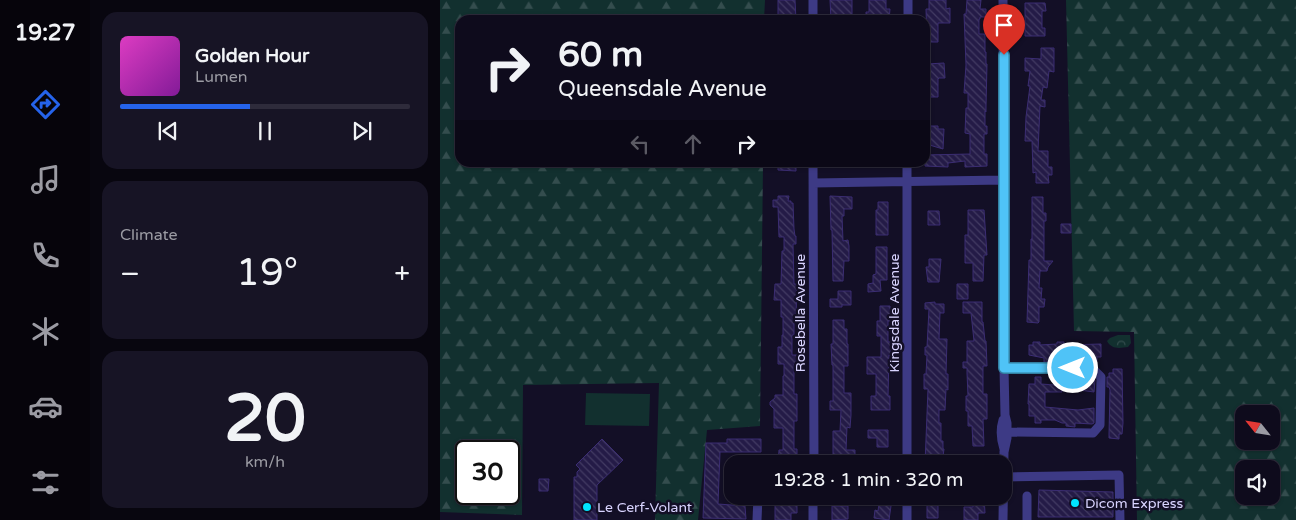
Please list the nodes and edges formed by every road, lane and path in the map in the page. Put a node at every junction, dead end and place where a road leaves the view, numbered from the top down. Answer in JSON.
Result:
{"nodes":[{"id":1,"x":814,"y":0,"type":"edge"},
{"id":2,"x":908,"y":0,"type":"edge"},
{"id":3,"x":1003,"y":0,"type":"edge"},
{"id":4,"x":814,"y":15,"type":"edge"},
{"id":5,"x":908,"y":15,"type":"edge"},
{"id":6,"x":813,"y":167,"type":"edge"},
{"id":7,"x":907,"y":167,"type":"edge"},
{"id":8,"x":1004,"y":180,"type":"junction"},
{"id":9,"x":813,"y":182,"type":"junction"},
{"id":10,"x":907,"y":182,"type":"junction"},
{"id":11,"x":1004,"y":368,"type":"junction"},
{"id":12,"x":1004,"y":415,"type":"junction"},
{"id":13,"x":1007,"y":432,"type":"junction"},
{"id":14,"x":1004,"y":452,"type":"joint"},
{"id":15,"x":814,"y":455,"type":"edge"},
{"id":16,"x":907,"y":455,"type":"edge"},
{"id":17,"x":1012,"y":477,"type":"edge"},
{"id":18,"x":1027,"y":496,"type":"dead end"},
{"id":19,"x":758,"y":505,"type":"edge"},
{"id":20,"x":813,"y":505,"type":"edge"},
{"id":21,"x":907,"y":505,"type":"edge"},
{"id":22,"x":1003,"y":505,"type":"edge"},
{"id":23,"x":758,"y":520,"type":"edge"},
{"id":24,"x":813,"y":520,"type":"edge"},
{"id":25,"x":907,"y":520,"type":"edge"},
{"id":26,"x":1003,"y":520,"type":"edge"},
{"id":27,"x":1027,"y":520,"type":"edge"},
{"id":28,"x":1120,"y":520,"type":"edge"}],
"edges":[{"from":1,"to":4,"type":"street"},
{"from":2,"to":5,"type":"street"},
{"from":3,"to":8,"type":"street"},
{"from":6,"to":9,"type":"street","name":"Rosebella Avenue"},
{"from":7,"to":10,"type":"street","name":"Kingsdale Avenue"},
{"from":8,"to":10,"type":"street"},
{"from":8,"to":11,"type":"street"},
{"from":9,"to":10,"type":"street"},
{"from":9,"to":15,"type":"street","name":"Rosebella Avenue"},
{"from":10,"to":16,"type":"street","name":"Kingsdale Avenue"},
{"from":11,"to":12,"type":"street"},
{"from":11,"to":13,"type":"street"},
{"from":12,"to":13,"type":"street"},
{"from":12,"to":14,"type":"street"},
{"from":13,"to":14,"type":"street"},
{"from":17,"to":28,"type":"street"},
{"from":18,"to":27,"type":"street"},
{"from":19,"to":23,"type":"street"},
{"from":20,"to":24,"type":"street"},
{"from":21,"to":25,"type":"street"},
{"from":22,"to":26,"type":"street"}]}
